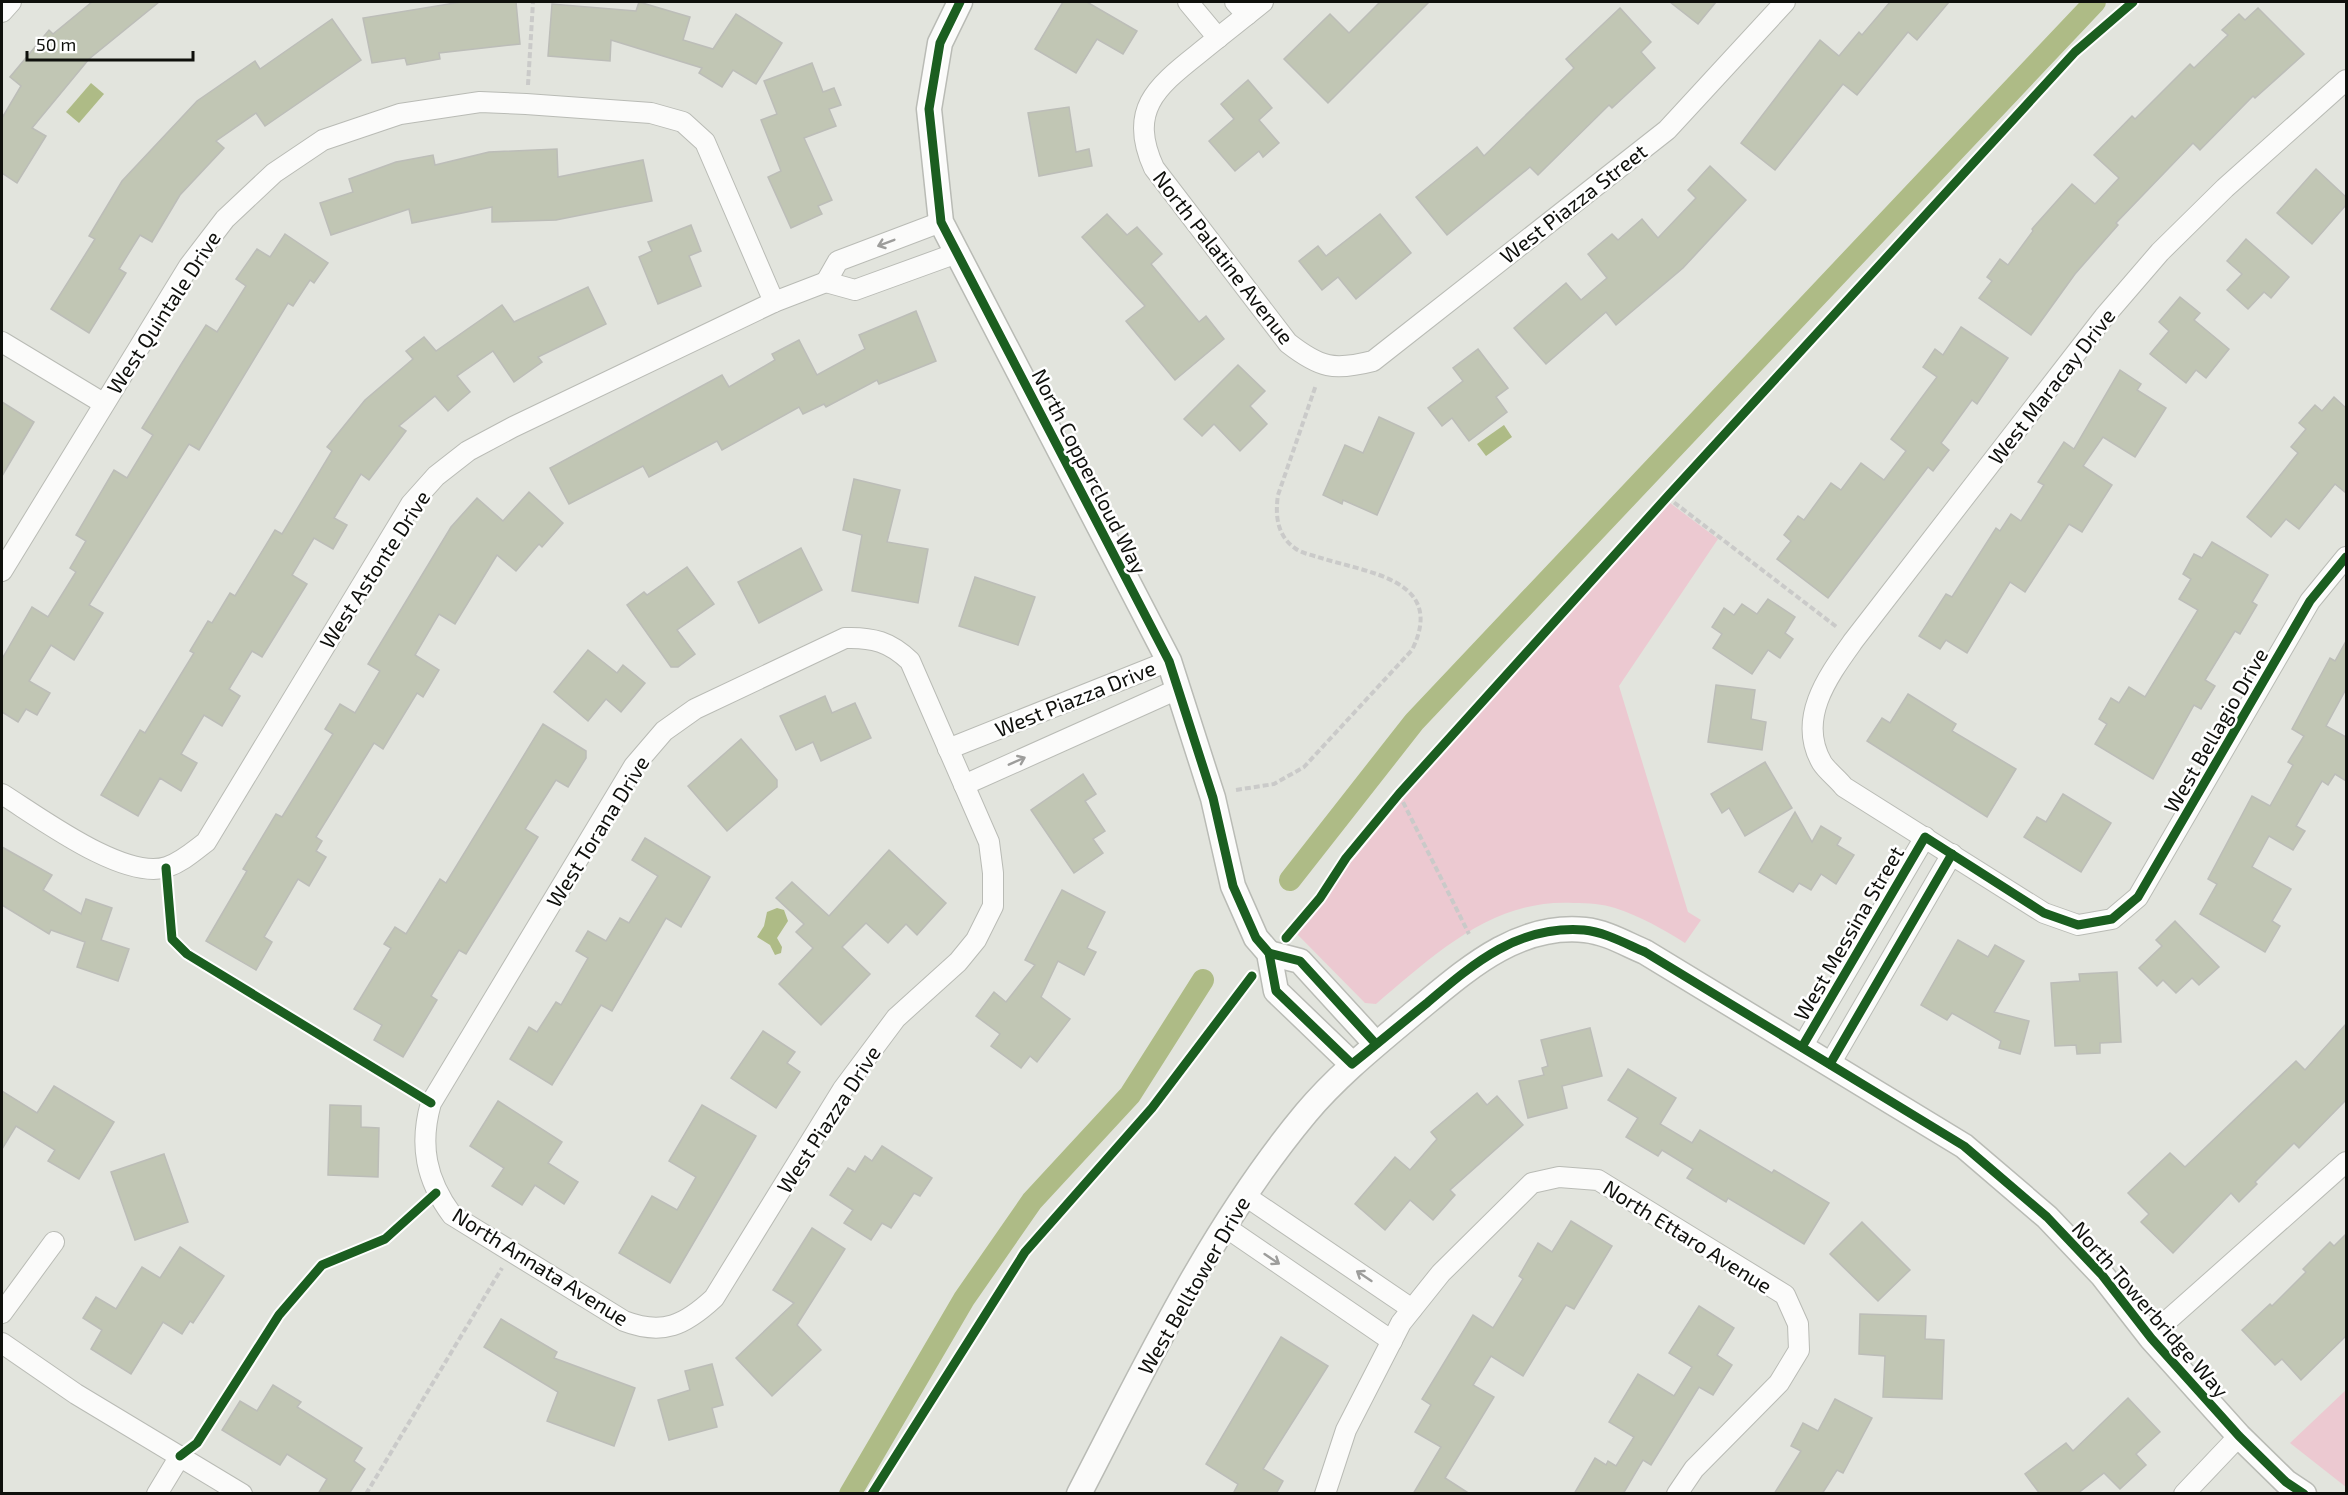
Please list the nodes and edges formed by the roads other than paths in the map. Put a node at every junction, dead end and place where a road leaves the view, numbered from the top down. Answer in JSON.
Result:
{"nodes":[{"id":1,"x":11,"y":2,"type":"edge"},
{"id":2,"x":960,"y":2,"type":"edge"},
{"id":3,"x":1188,"y":2,"type":"edge"},
{"id":4,"x":1263,"y":2,"type":"edge"},
{"id":5,"x":1785,"y":2,"type":"edge"},
{"id":6,"x":1241,"y":8,"type":"edge"},
{"id":7,"x":2,"y":12,"type":"edge"},
{"id":8,"x":1218,"y":38,"type":"junction"},
{"id":9,"x":2346,"y":80,"type":"edge"},
{"id":10,"x":941,"y":222,"type":"junction"},
{"id":11,"x":957,"y":253,"type":"junction"},
{"id":12,"x":826,"y":282,"type":"junction"},
{"id":13,"x":774,"y":302,"type":"junction"},
{"id":14,"x":2,"y":342,"type":"edge"},
{"id":15,"x":1335,"y":368,"type":"joint"},
{"id":16,"x":103,"y":403,"type":"junction"},
{"id":17,"x":2346,"y":557,"type":"edge"},
{"id":18,"x":2,"y":571,"type":"edge"},
{"id":19,"x":1169,"y":661,"type":"junction"},
{"id":20,"x":1178,"y":689,"type":"junction"},
{"id":21,"x":948,"y":749,"type":"junction"},
{"id":22,"x":964,"y":785,"type":"junction"},
{"id":23,"x":2,"y":794,"type":"edge"},
{"id":24,"x":1925,"y":837,"type":"junction"},
{"id":25,"x":1952,"y":854,"type":"junction"},
{"id":26,"x":1269,"y":953,"type":"junction"},
{"id":27,"x":1376,"y":1044,"type":"junction"},
{"id":28,"x":1802,"y":1047,"type":"junction"},
{"id":29,"x":1352,"y":1064,"type":"junction"},
{"id":30,"x":1830,"y":1064,"type":"junction"},
{"id":31,"x":425,"y":1145,"type":"joint"},
{"id":32,"x":2346,"y":1162,"type":"edge"},
{"id":33,"x":1244,"y":1195,"type":"junction"},
{"id":34,"x":1224,"y":1226,"type":"junction"},
{"id":35,"x":54,"y":1242,"type":"dead end"},
{"id":36,"x":1412,"y":1309,"type":"junction"},
{"id":37,"x":2,"y":1313,"type":"edge"},
{"id":38,"x":665,"y":1328,"type":"joint"},
{"id":39,"x":2151,"y":1338,"type":"junction"},
{"id":40,"x":1392,"y":1341,"type":"junction"},
{"id":41,"x":2,"y":1343,"type":"edge"},
{"id":42,"x":2239,"y":1436,"type":"junction"},
{"id":43,"x":180,"y":1456,"type":"junction"},
{"id":44,"x":157,"y":1494,"type":"edge"},
{"id":45,"x":242,"y":1494,"type":"edge"},
{"id":46,"x":1079,"y":1494,"type":"edge"},
{"id":47,"x":1325,"y":1494,"type":"edge"},
{"id":48,"x":1677,"y":1494,"type":"edge"},
{"id":49,"x":2184,"y":1494,"type":"edge"},
{"id":50,"x":2304,"y":1494,"type":"edge"}],
"edges":[{"from":1,"to":7,"type":"street"},
{"from":2,"to":10,"type":"street","name":"North Coppercloud Way"},
{"from":3,"to":8,"type":"street"},
{"from":4,"to":6,"type":"street"},
{"from":5,"to":15,"type":"street","name":"West Piazza Street"},
{"from":6,"to":8,"type":"street"},
{"from":8,"to":15,"type":"street","name":"North Palatine Avenue"},
{"from":9,"to":24,"type":"street","name":"West Maracay Drive"},
{"from":10,"to":11,"type":"street","name":"North Coppercloud Way"},
{"from":10,"to":12,"type":"street","one_way":true},
{"from":11,"to":12,"type":"street"},
{"from":11,"to":19,"type":"street","name":"North Coppercloud Way"},
{"from":12,"to":13,"type":"street","name":"West Astonte Drive"},
{"from":13,"to":16,"type":"street","name":"West Quintale Drive"},
{"from":13,"to":23,"type":"street","name":"West Astonte Drive"},
{"from":14,"to":16,"type":"street"},
{"from":16,"to":18,"type":"street","name":"West Quintale Drive"},
{"from":17,"to":25,"type":"street","name":"West Bellagio Drive"},
{"from":19,"to":20,"type":"street","name":"North Coppercloud Way"},
{"from":19,"to":21,"type":"street","name":"West Piazza Drive"},
{"from":22,"to":20,"type":"street","name":"West Piazza Drive","one_way":true},
{"from":20,"to":26,"type":"street","name":"North Coppercloud Way"},
{"from":21,"to":22,"type":"street"},
{"from":21,"to":31,"type":"street","name":"West Torana Drive"},
{"from":22,"to":38,"type":"street","name":"West Piazza Drive"},
{"from":24,"to":25,"type":"street"},
{"from":24,"to":28,"type":"street","name":"West Messina Street"},
{"from":25,"to":30,"type":"street"},
{"from":26,"to":27,"type":"street"},
{"from":26,"to":29,"type":"street","name":"North Coppercloud Way"},
{"from":27,"to":28,"type":"street","name":"North Towerbridge Way"},
{"from":27,"to":29,"type":"street","name":"North Towerbridge Way"},
{"from":28,"to":30,"type":"street","name":"North Towerbridge Way"},
{"from":29,"to":33,"type":"street","name":"West Belltower Drive"},
{"from":30,"to":39,"type":"street","name":"North Towerbridge Way"},
{"from":31,"to":38,"type":"street","name":"North Annata Avenue"},
{"from":32,"to":39,"type":"street"},
{"from":33,"to":34,"type":"street","name":"West Belltower Drive"},
{"from":36,"to":33,"type":"street","one_way":true},
{"from":34,"to":40,"type":"street","one_way":true},
{"from":34,"to":46,"type":"street","name":"West Belltower Drive"},
{"from":35,"to":37,"type":"street"},
{"from":36,"to":40,"type":"street"},
{"from":36,"to":48,"type":"street","name":"North Ettaro Avenue"},
{"from":39,"to":42,"type":"street","name":"North Towerbridge Way"},
{"from":40,"to":47,"type":"street"},
{"from":41,"to":43,"type":"street"},
{"from":42,"to":49,"type":"street"},
{"from":42,"to":50,"type":"street","name":"North Towerbridge Way"},
{"from":43,"to":44,"type":"street"},
{"from":43,"to":45,"type":"street"}]}
